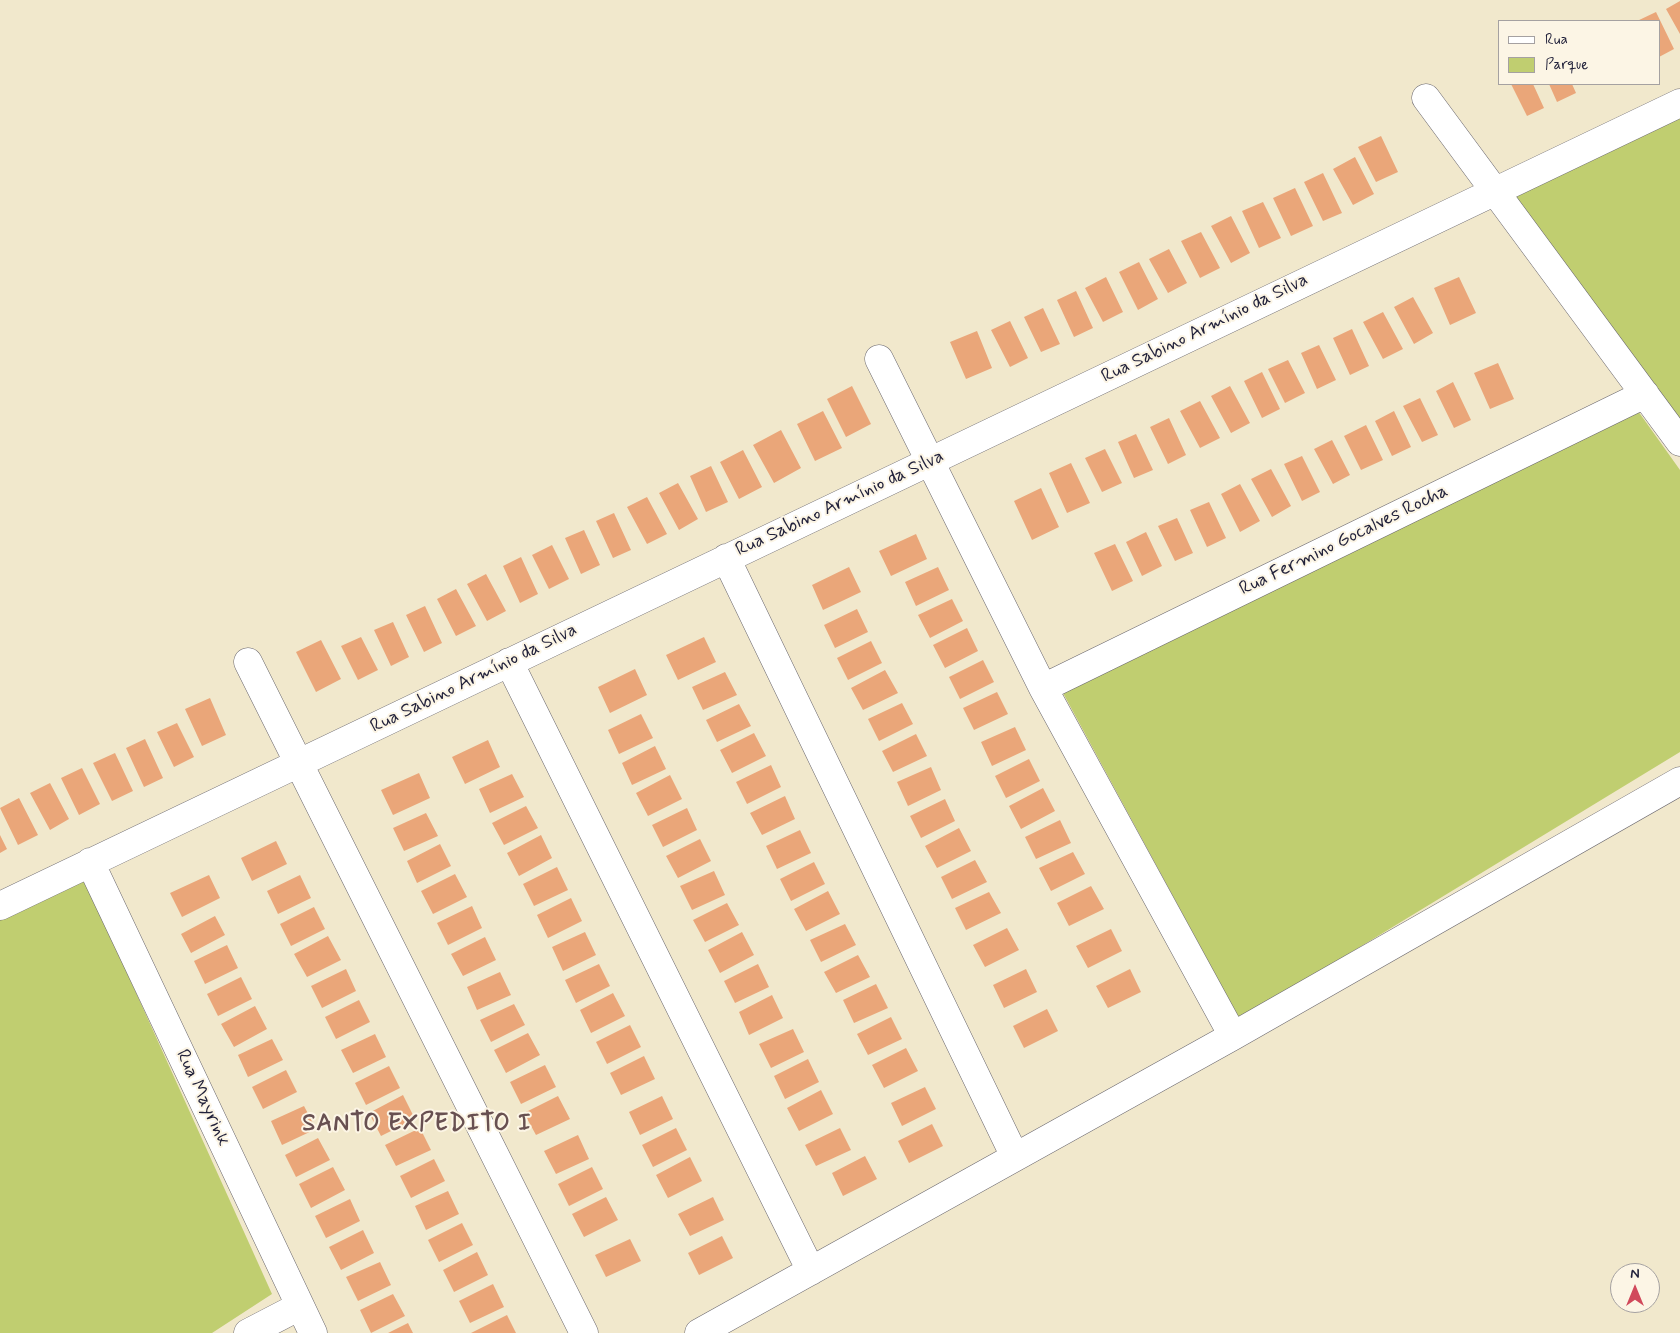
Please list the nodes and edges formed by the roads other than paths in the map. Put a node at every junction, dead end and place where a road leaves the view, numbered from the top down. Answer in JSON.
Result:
{"nodes":[{"id":1,"x":1426,"y":98,"type":"dead end"},
{"id":2,"x":1680,"y":103,"type":"edge"},
{"id":3,"x":1494,"y":191,"type":"junction"},
{"id":4,"x":878,"y":359,"type":"dead end"},
{"id":5,"x":1645,"y":394,"type":"junction"},
{"id":6,"x":1680,"y":442,"type":"edge"},
{"id":7,"x":930,"y":461,"type":"junction"},
{"id":8,"x":726,"y":558,"type":"junction"},
{"id":9,"x":248,"y":662,"type":"dead end"},
{"id":10,"x":509,"y":662,"type":"junction"},
{"id":11,"x":1043,"y":688,"type":"junction"},
{"id":12,"x":298,"y":763,"type":"junction"},
{"id":13,"x":1680,"y":781,"type":"edge"},
{"id":14,"x":90,"y":862,"type":"junction"},
{"id":15,"x":0,"y":906,"type":"edge"},
{"id":16,"x":1233,"y":1036,"type":"junction"},
{"id":17,"x":1015,"y":1157,"type":"junction"},
{"id":18,"x":811,"y":1271,"type":"junction"},
{"id":19,"x":300,"y":1306,"type":"junction"},
{"id":20,"x":248,"y":1333,"type":"edge"},
{"id":21,"x":314,"y":1333,"type":"edge"},
{"id":22,"x":584,"y":1333,"type":"edge"},
{"id":23,"x":699,"y":1333,"type":"edge"}],
"edges":[{"from":1,"to":3,"type":"street"},
{"from":2,"to":3,"type":"street","name":"Rua Sabino Armínio da Silva"},
{"from":3,"to":5,"type":"street"},
{"from":3,"to":7,"type":"street","name":"Rua Sabino Armínio da Silva"},
{"from":4,"to":7,"type":"street"},
{"from":5,"to":6,"type":"street"},
{"from":5,"to":11,"type":"street","name":"Rua Fermino Gocalves Rocha"},
{"from":7,"to":8,"type":"street","name":"Rua Sabino Armínio da Silva"},
{"from":7,"to":11,"type":"street"},
{"from":8,"to":10,"type":"street","name":"Rua Sabino Armínio da Silva"},
{"from":8,"to":17,"type":"street"},
{"from":9,"to":12,"type":"street"},
{"from":10,"to":12,"type":"street","name":"Rua Sabino Armínio da Silva"},
{"from":10,"to":18,"type":"street"},
{"from":11,"to":16,"type":"street"},
{"from":12,"to":14,"type":"street","name":"Rua Sabino Armínio da Silva"},
{"from":12,"to":22,"type":"street"},
{"from":13,"to":16,"type":"street"},
{"from":14,"to":15,"type":"street","name":"Rua Sabino Armínio da Silva"},
{"from":14,"to":19,"type":"street","name":"Rua Mayrink"},
{"from":16,"to":17,"type":"street"},
{"from":17,"to":18,"type":"street"},
{"from":18,"to":23,"type":"street"},
{"from":19,"to":20,"type":"street"},
{"from":19,"to":21,"type":"street","name":"Rua Mayrink"}]}
